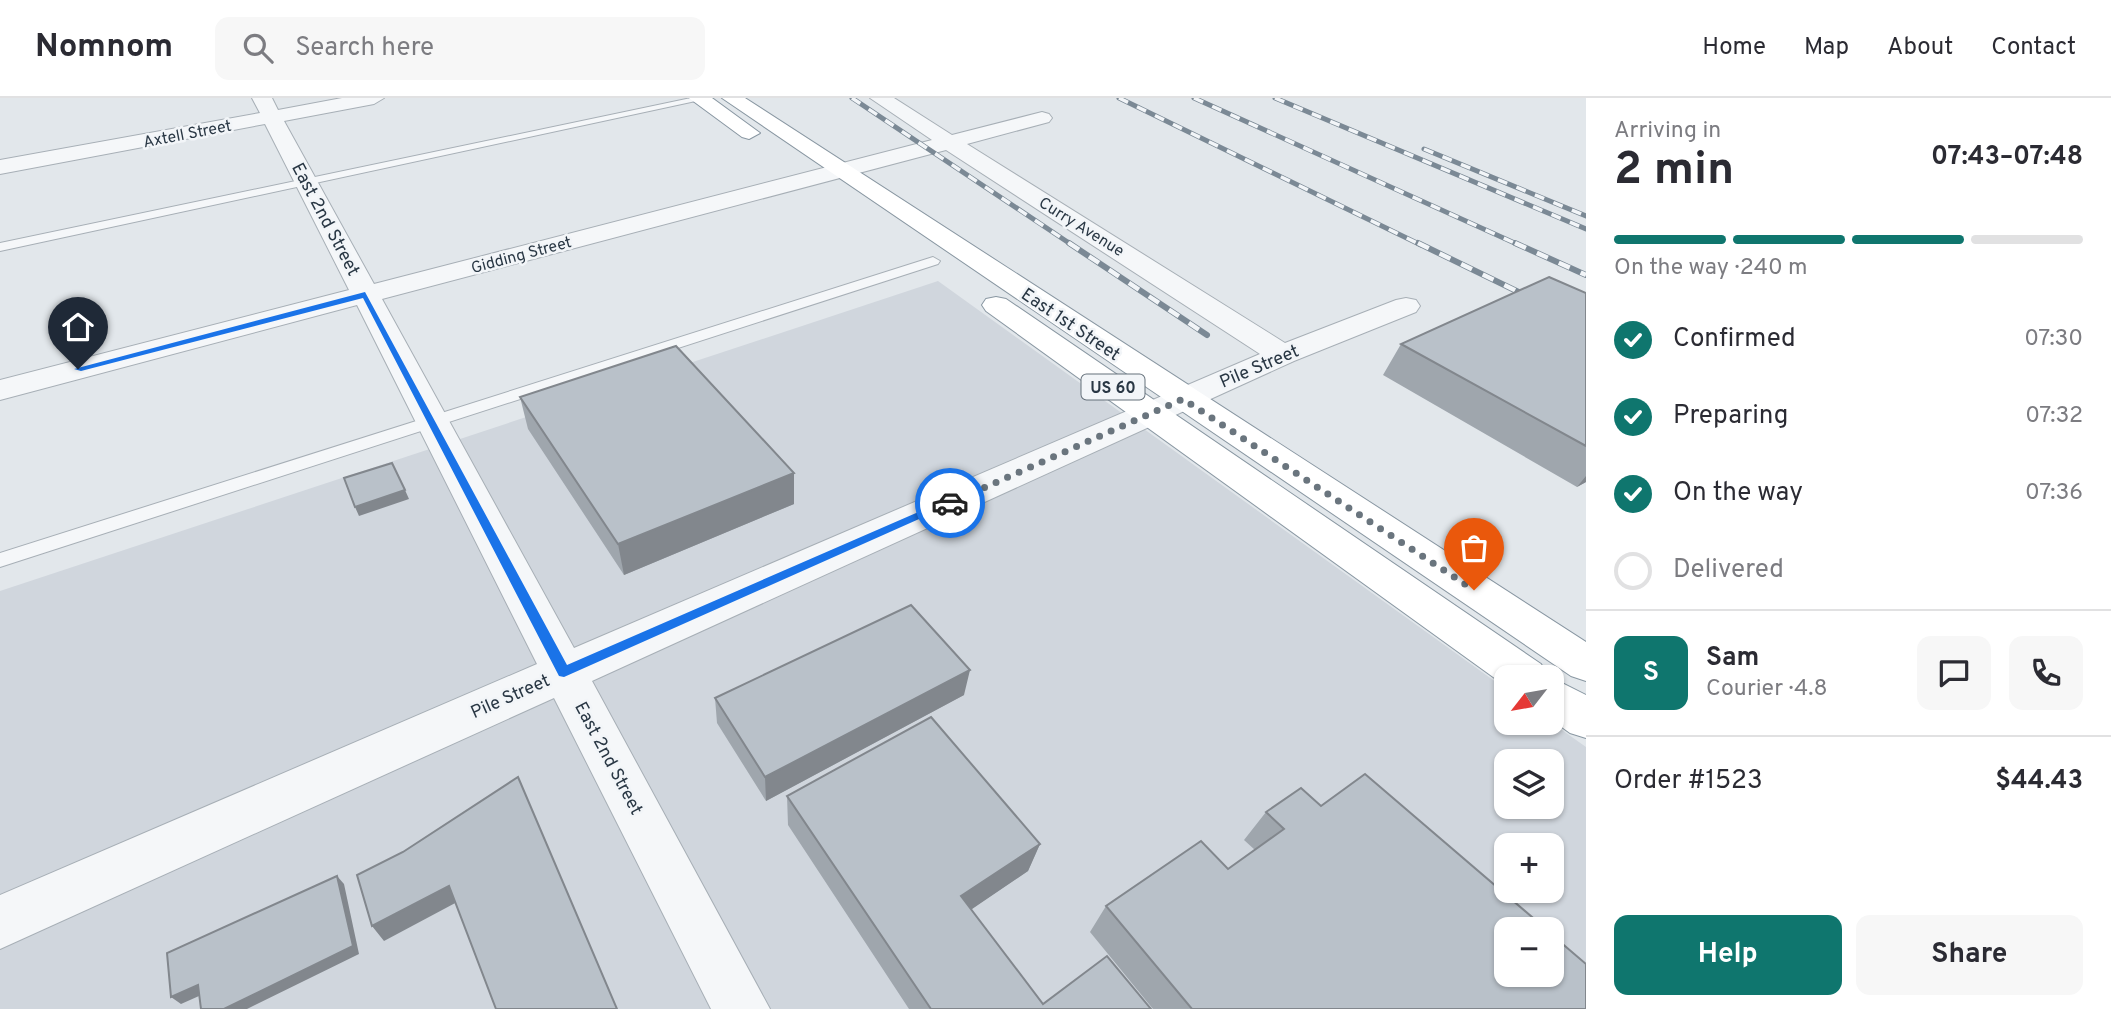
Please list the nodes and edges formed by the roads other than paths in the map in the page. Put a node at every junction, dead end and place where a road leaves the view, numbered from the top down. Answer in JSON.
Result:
{"nodes":[{"id":1,"x":374,"y":98,"type":"edge"},
{"id":2,"x":732,"y":98,"type":"edge"},
{"id":3,"x":880,"y":98,"type":"edge"},
{"id":4,"x":699,"y":99,"type":"edge"},
{"id":5,"x":267,"y":107,"type":"edge"},
{"id":6,"x":1042,"y":118,"type":"dead end"},
{"id":7,"x":949,"y":142,"type":"junction"},
{"id":8,"x":0,"y":167,"type":"edge"},
{"id":9,"x":827,"y":174,"type":"junction"},
{"id":10,"x":307,"y":183,"type":"junction"},
{"id":11,"x":0,"y":247,"type":"edge"},
{"id":12,"x":933,"y":261,"type":"junction"},
{"id":13,"x":365,"y":294,"type":"junction"},
{"id":14,"x":1406,"y":306,"type":"dead end"},
{"id":15,"x":1283,"y":355,"type":"junction"},
{"id":16,"x":0,"y":390,"type":"edge"},
{"id":17,"x":1167,"y":406,"type":"junction"},
{"id":18,"x":432,"y":421,"type":"junction"},
{"id":19,"x":0,"y":560,"type":"edge"},
{"id":20,"x":1586,"y":664,"type":"edge"},
{"id":21,"x":1510,"y":665,"type":"edge"},
{"id":22,"x":564,"y":672,"type":"junction"},
{"id":23,"x":1564,"y":704,"type":"edge"},
{"id":24,"x":1586,"y":719,"type":"edge"},
{"id":25,"x":0,"y":922,"type":"edge"},
{"id":26,"x":741,"y":1009,"type":"edge"}],
"edges":[{"from":1,"to":5,"type":"street","name":"Axtell Street"},
{"from":2,"to":9,"type":"highway","name":"East 1st Street","number":"US 60"},
{"from":3,"to":7,"type":"street","name":"Curry Avenue"},
{"from":4,"to":9,"type":"highway","name":"East 1st Street","number":"US 60"},
{"from":4,"to":10,"type":"lane"},
{"from":5,"to":8,"type":"street","name":"Axtell Street"},
{"from":5,"to":10,"type":"street","name":"East 2nd Street"},
{"from":6,"to":7,"type":"street","name":"Gidding Street"},
{"from":7,"to":9,"type":"street","name":"Gidding Street"},
{"from":7,"to":15,"type":"street","name":"Curry Avenue"},
{"from":9,"to":12,"type":"highway","name":"East 1st Street","number":"US 60"},
{"from":9,"to":13,"type":"street","name":"Gidding Street"},
{"from":9,"to":17,"type":"highway","name":"East 1st Street","number":"US 60"},
{"from":10,"to":11,"type":"lane"},
{"from":10,"to":13,"type":"street","name":"East 2nd Street"},
{"from":12,"to":17,"type":"highway","name":"East 1st Street","number":"US 60"},
{"from":12,"to":18,"type":"lane"},
{"from":13,"to":16,"type":"street","name":"Gidding Street"},
{"from":13,"to":18,"type":"street","name":"East 2nd Street"},
{"from":14,"to":15,"type":"street","name":"Pile Street"},
{"from":15,"to":17,"type":"street","name":"Pile Street"},
{"from":17,"to":20,"type":"highway","name":"East 1st Street","number":"US 60"},
{"from":17,"to":21,"type":"highway","name":"East 1st Street","number":"US 60"},
{"from":17,"to":22,"type":"street","name":"Pile Street"},
{"from":18,"to":19,"type":"lane"},
{"from":18,"to":22,"type":"street","name":"East 2nd Street"},
{"from":22,"to":25,"type":"street","name":"Pile Street"},
{"from":22,"to":26,"type":"street","name":"East 2nd Street"},
{"from":23,"to":24,"type":"highway"}]}
